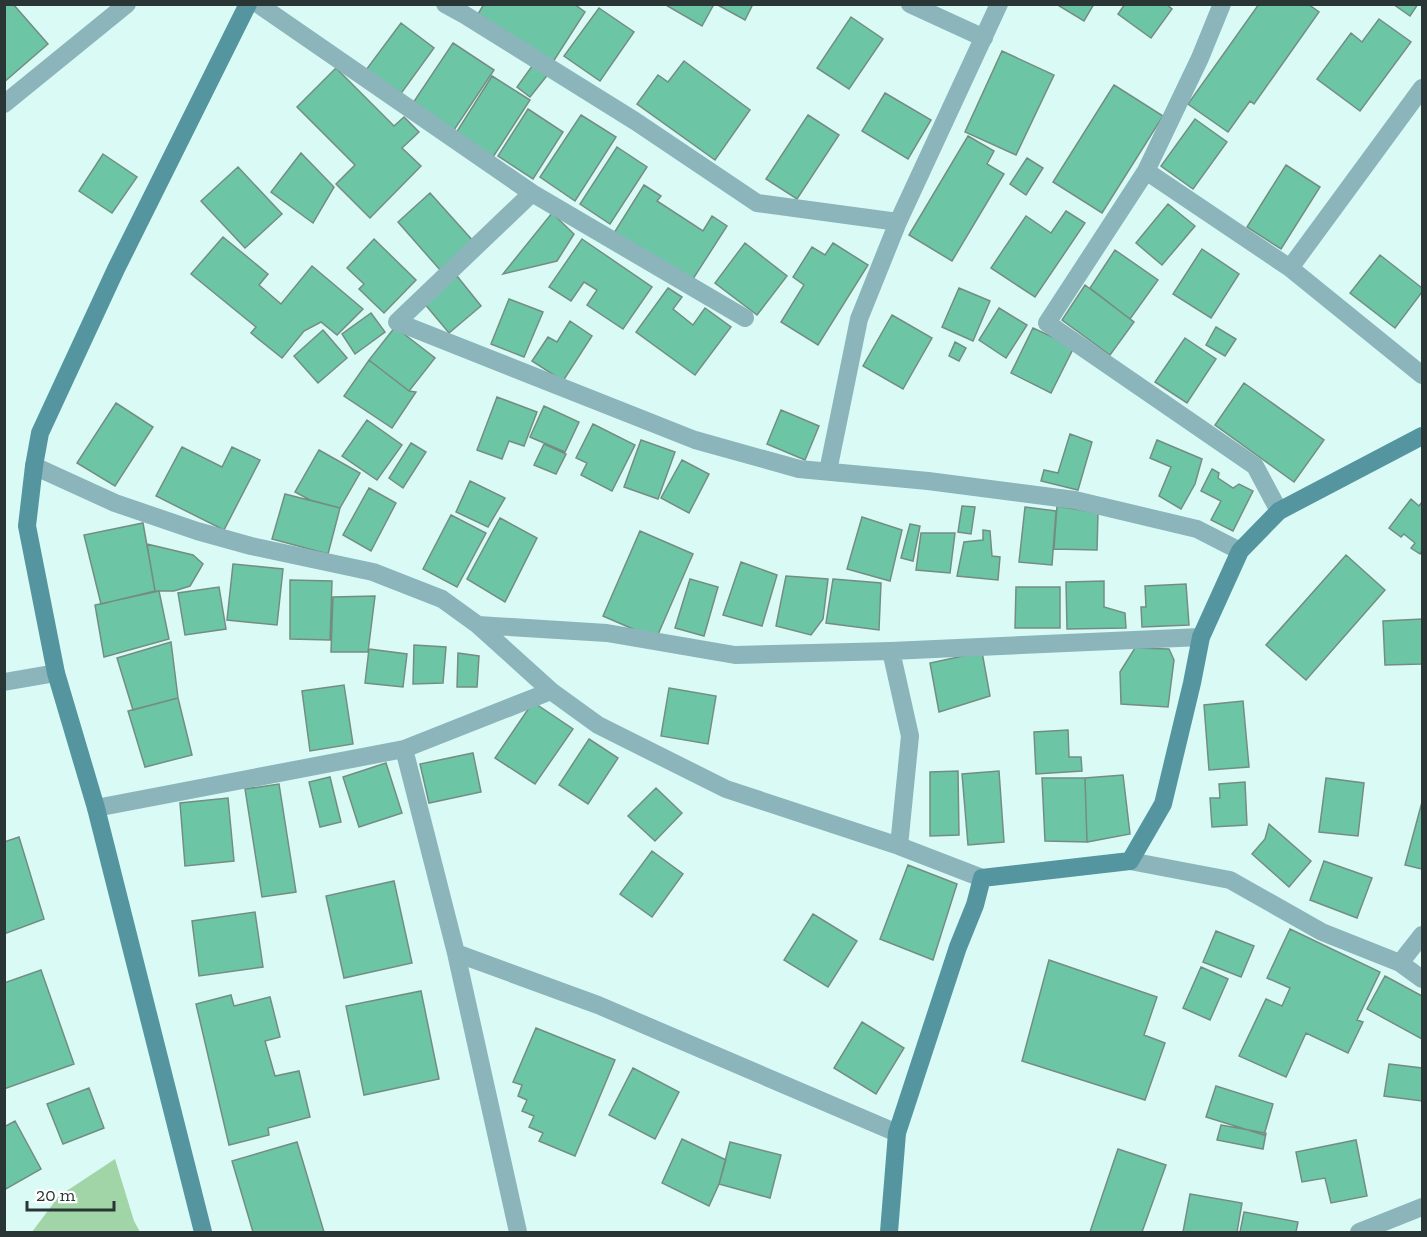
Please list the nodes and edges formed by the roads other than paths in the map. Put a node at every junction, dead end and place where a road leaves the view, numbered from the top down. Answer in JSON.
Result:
{"nodes":[{"id":1,"x":127,"y":4,"type":"edge"},
{"id":2,"x":248,"y":4,"type":"edge"},
{"id":3,"x":258,"y":4,"type":"edge"},
{"id":4,"x":446,"y":4,"type":"edge"},
{"id":5,"x":910,"y":4,"type":"edge"},
{"id":6,"x":999,"y":4,"type":"edge"},
{"id":7,"x":1222,"y":4,"type":"edge"},
{"id":8,"x":984,"y":38,"type":"junction"},
{"id":9,"x":1422,"y":88,"type":"edge"},
{"id":10,"x":4,"y":104,"type":"edge"},
{"id":11,"x":1146,"y":171,"type":"junction"},
{"id":12,"x":532,"y":193,"type":"junction"},
{"id":13,"x":898,"y":222,"type":"junction"},
{"id":14,"x":1290,"y":268,"type":"junction"},
{"id":15,"x":745,"y":318,"type":"dead end"},
{"id":16,"x":1422,"y":375,"type":"edge"},
{"id":17,"x":1422,"y":436,"type":"edge"},
{"id":18,"x":34,"y":466,"type":"junction"},
{"id":19,"x":828,"y":471,"type":"junction"},
{"id":20,"x":1279,"y":511,"type":"junction"},
{"id":21,"x":1240,"y":551,"type":"junction"},
{"id":22,"x":478,"y":625,"type":"junction"},
{"id":23,"x":1201,"y":638,"type":"junction"},
{"id":24,"x":891,"y":651,"type":"junction"},
{"id":25,"x":56,"y":673,"type":"junction"},
{"id":26,"x":4,"y":682,"type":"edge"},
{"id":27,"x":551,"y":691,"type":"junction"},
{"id":28,"x":404,"y":749,"type":"junction"},
{"id":29,"x":96,"y":808,"type":"junction"},
{"id":30,"x":898,"y":846,"type":"junction"},
{"id":31,"x":1130,"y":861,"type":"junction"},
{"id":32,"x":982,"y":878,"type":"junction"},
{"id":33,"x":1422,"y":935,"type":"edge"},
{"id":34,"x":456,"y":952,"type":"junction"},
{"id":35,"x":1400,"y":963,"type":"junction"},
{"id":36,"x":1422,"y":979,"type":"edge"},
{"id":37,"x":897,"y":1133,"type":"junction"},
{"id":38,"x":1422,"y":1207,"type":"edge"},
{"id":39,"x":203,"y":1233,"type":"edge"},
{"id":40,"x":518,"y":1233,"type":"edge"},
{"id":41,"x":889,"y":1233,"type":"edge"},
{"id":42,"x":1359,"y":1233,"type":"edge"}],
"edges":[{"from":1,"to":10,"type":"street"},
{"from":2,"to":18,"type":"street"},
{"from":3,"to":12,"type":"street"},
{"from":4,"to":13,"type":"street"},
{"from":5,"to":8,"type":"street"},
{"from":6,"to":8,"type":"street"},
{"from":7,"to":11,"type":"street"},
{"from":8,"to":13,"type":"street"},
{"from":9,"to":14,"type":"street"},
{"from":11,"to":14,"type":"street"},
{"from":11,"to":20,"type":"street"},
{"from":12,"to":15,"type":"street"},
{"from":12,"to":19,"type":"street"},
{"from":13,"to":19,"type":"street"},
{"from":14,"to":16,"type":"street"},
{"from":17,"to":20,"type":"street"},
{"from":18,"to":22,"type":"street"},
{"from":18,"to":25,"type":"street"},
{"from":19,"to":21,"type":"street"},
{"from":20,"to":21,"type":"street"},
{"from":21,"to":23,"type":"street"},
{"from":22,"to":24,"type":"street"},
{"from":22,"to":27,"type":"street"},
{"from":23,"to":24,"type":"street"},
{"from":23,"to":31,"type":"street"},
{"from":24,"to":30,"type":"street"},
{"from":25,"to":26,"type":"street"},
{"from":25,"to":29,"type":"street"},
{"from":27,"to":28,"type":"street"},
{"from":27,"to":30,"type":"street"},
{"from":28,"to":29,"type":"street"},
{"from":28,"to":34,"type":"street"},
{"from":29,"to":39,"type":"street"},
{"from":30,"to":32,"type":"street"},
{"from":31,"to":32,"type":"street"},
{"from":31,"to":35,"type":"street"},
{"from":32,"to":37,"type":"street"},
{"from":33,"to":35,"type":"street"},
{"from":34,"to":37,"type":"street"},
{"from":34,"to":40,"type":"street"},
{"from":35,"to":36,"type":"street"},
{"from":37,"to":41,"type":"street"},
{"from":38,"to":42,"type":"street"}]}
